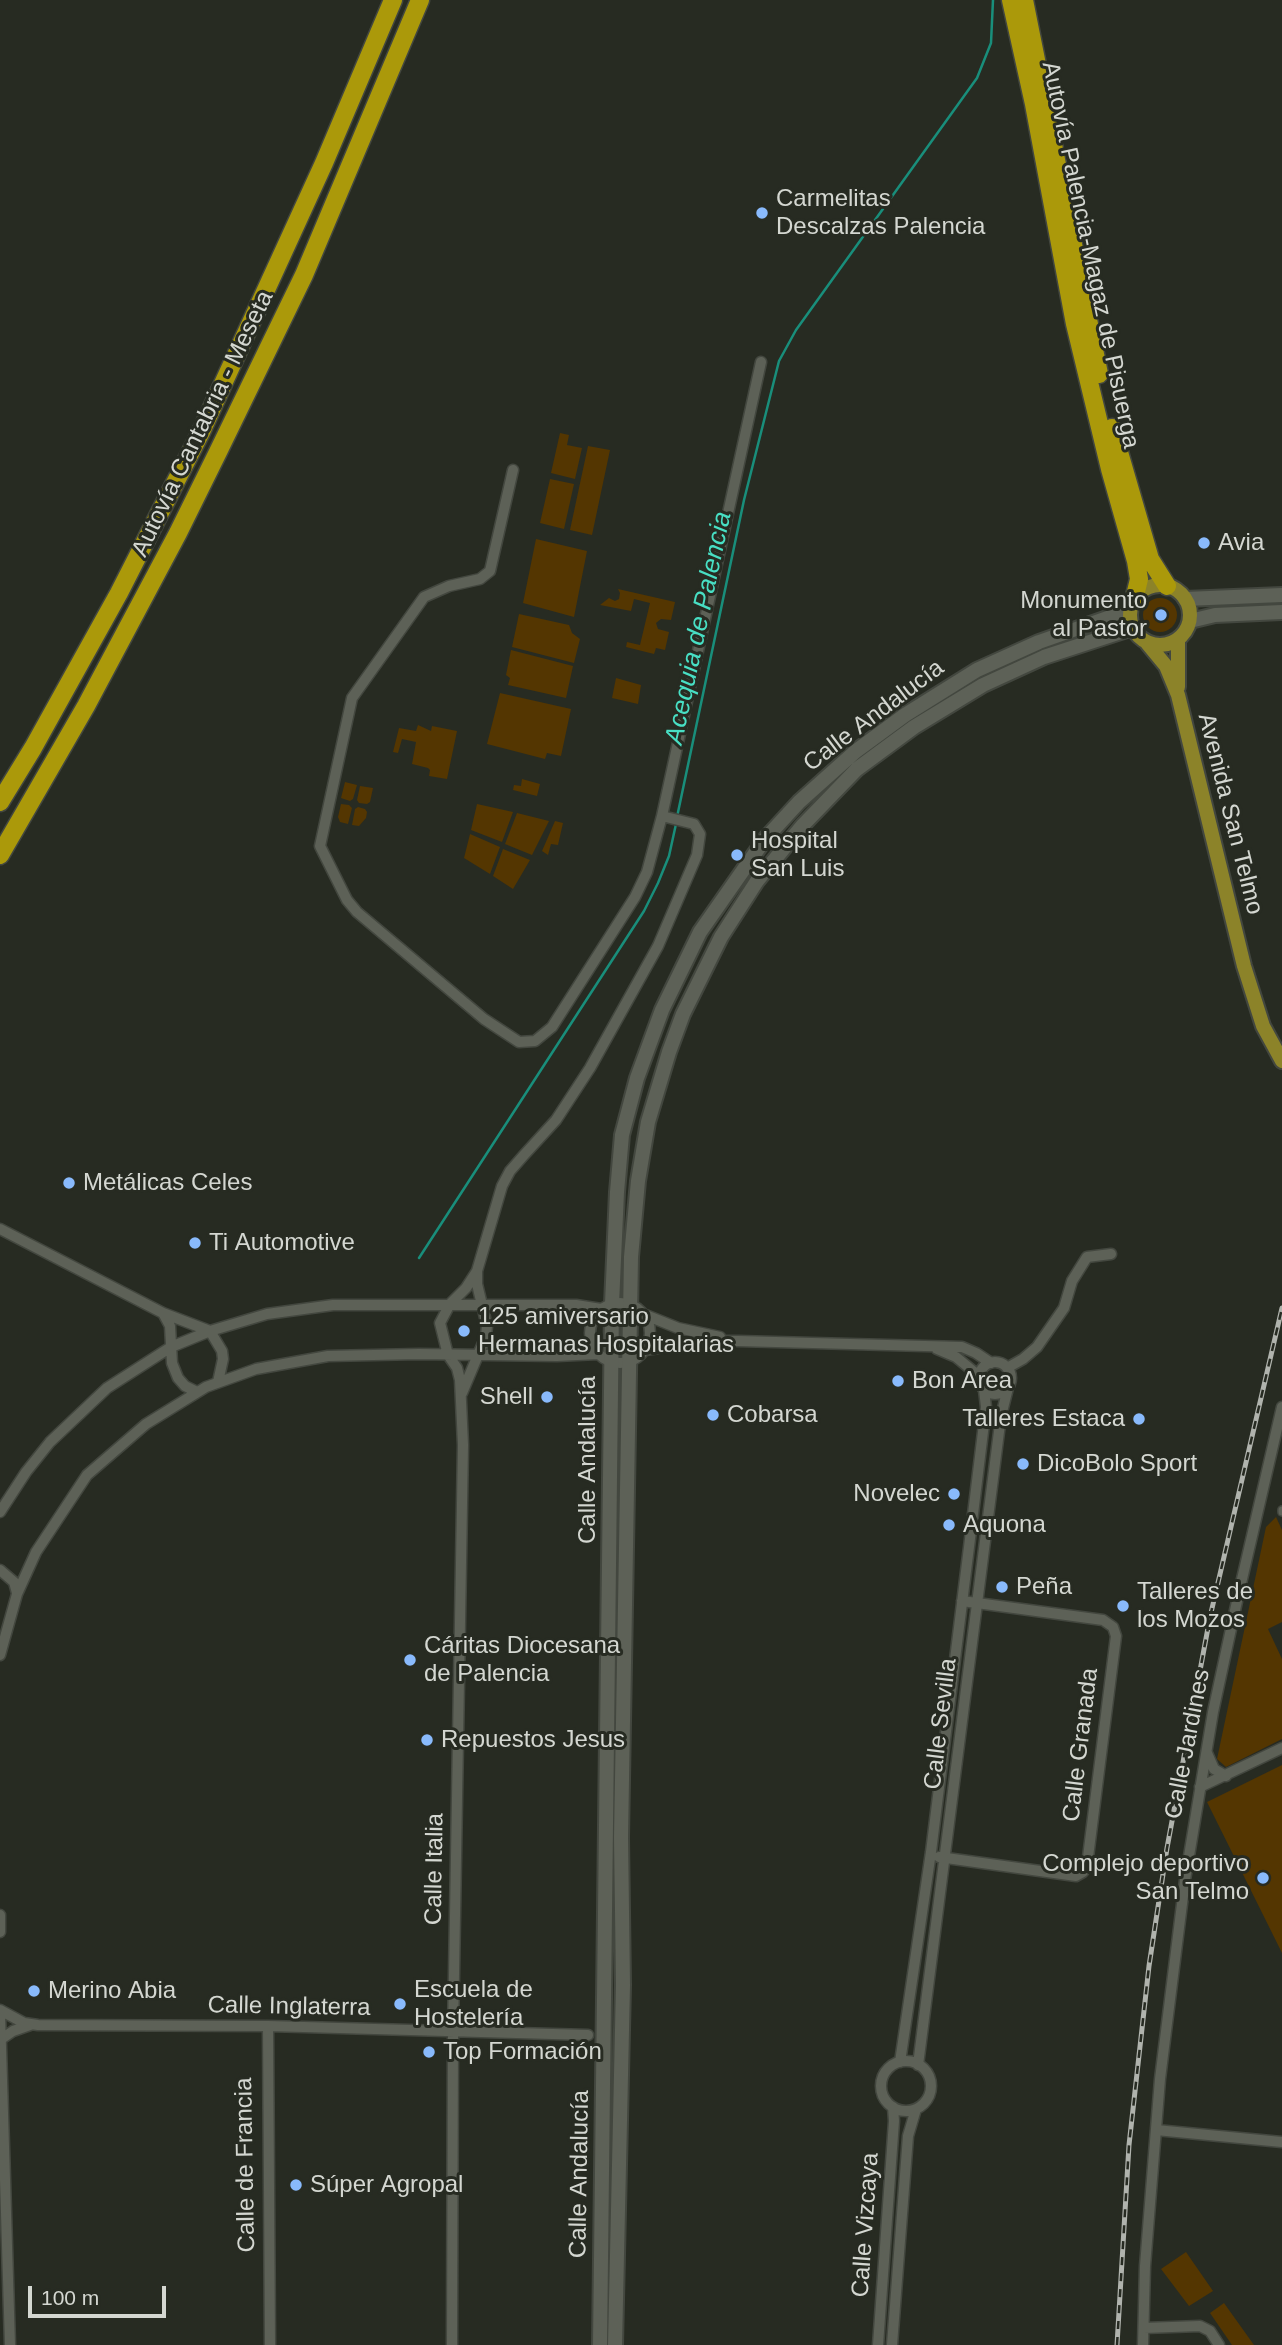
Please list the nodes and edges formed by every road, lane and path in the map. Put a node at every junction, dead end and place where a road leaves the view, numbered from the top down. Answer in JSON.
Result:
{"nodes":[{"id":1,"x":393,"y":0,"type":"edge"},
{"id":2,"x":422,"y":0,"type":"edge"},
{"id":3,"x":1011,"y":0,"type":"edge"},
{"id":4,"x":1024,"y":0,"type":"edge"},
{"id":5,"x":761,"y":362,"type":"dead end"},
{"id":6,"x":513,"y":470,"type":"dead end"},
{"id":7,"x":1143,"y":501,"type":"dead end"},
{"id":8,"x":1142,"y":535,"type":"junction"},
{"id":9,"x":1167,"y":586,"type":"junction"},
{"id":10,"x":1282,"y":595,"type":"edge"},
{"id":11,"x":1185,"y":599,"type":"junction"},
{"id":12,"x":1132,"y":605,"type":"junction"},
{"id":13,"x":1282,"y":612,"type":"edge"},
{"id":14,"x":1190,"y":621,"type":"junction"},
{"id":15,"x":1133,"y":628,"type":"junction"},
{"id":16,"x":1178,"y":640,"type":"junction"},
{"id":17,"x":1147,"y":643,"type":"junction"},
{"id":18,"x":1178,"y":695,"type":"junction"},
{"id":19,"x":0,"y":802,"type":"edge"},
{"id":20,"x":666,"y":817,"type":"junction"},
{"id":21,"x":0,"y":855,"type":"edge"},
{"id":22,"x":1282,"y":1061,"type":"edge"},
{"id":23,"x":0,"y":1229,"type":"edge"},
{"id":24,"x":1111,"y":1254,"type":"dead end"},
{"id":25,"x":477,"y":1270,"type":"junction"},
{"id":26,"x":450,"y":1304,"type":"junction"},
{"id":27,"x":481,"y":1305,"type":"junction"},
{"id":28,"x":631,"y":1305,"type":"junction"},
{"id":29,"x":607,"y":1307,"type":"junction"},
{"id":30,"x":163,"y":1313,"type":"junction"},
{"id":31,"x":643,"y":1314,"type":"junction"},
{"id":32,"x":210,"y":1331,"type":"junction"},
{"id":33,"x":738,"y":1341,"type":"junction"},
{"id":34,"x":930,"y":1346,"type":"junction"},
{"id":35,"x":171,"y":1347,"type":"junction"},
{"id":36,"x":645,"y":1350,"type":"junction"},
{"id":37,"x":598,"y":1354,"type":"junction"},
{"id":38,"x":448,"y":1355,"type":"junction"},
{"id":39,"x":479,"y":1356,"type":"junction"},
{"id":40,"x":611,"y":1362,"type":"junction"},
{"id":41,"x":630,"y":1362,"type":"junction"},
{"id":42,"x":990,"y":1363,"type":"junction"},
{"id":43,"x":1007,"y":1368,"type":"junction"},
{"id":44,"x":979,"y":1376,"type":"junction"},
{"id":45,"x":218,"y":1382,"type":"junction"},
{"id":46,"x":1007,"y":1388,"type":"junction"},
{"id":47,"x":984,"y":1390,"type":"junction"},
{"id":48,"x":197,"y":1392,"type":"junction"},
{"id":49,"x":462,"y":1393,"type":"junction"},
{"id":50,"x":1282,"y":1407,"type":"edge"},
{"id":51,"x":1280,"y":1428,"type":"edge"},
{"id":52,"x":1282,"y":1453,"type":"edge"},
{"id":53,"x":1270,"y":1457,"type":"junction"},
{"id":54,"x":0,"y":1512,"type":"edge"},
{"id":55,"x":0,"y":1570,"type":"edge"},
{"id":56,"x":17,"y":1594,"type":"junction"},
{"id":57,"x":962,"y":1601,"type":"junction"},
{"id":58,"x":977,"y":1603,"type":"junction"},
{"id":59,"x":12,"y":1612,"type":"junction"},
{"id":60,"x":0,"y":1617,"type":"edge"},
{"id":61,"x":0,"y":1655,"type":"edge"},
{"id":62,"x":1282,"y":1748,"type":"edge"},
{"id":63,"x":1206,"y":1751,"type":"junction"},
{"id":64,"x":1226,"y":1776,"type":"junction"},
{"id":65,"x":1200,"y":1787,"type":"junction"},
{"id":66,"x":930,"y":1856,"type":"junction"},
{"id":67,"x":945,"y":1858,"type":"junction"},
{"id":68,"x":0,"y":1915,"type":"edge"},
{"id":69,"x":0,"y":1932,"type":"edge"},
{"id":70,"x":0,"y":2012,"type":"edge"},
{"id":71,"x":30,"y":2025,"type":"junction"},
{"id":72,"x":268,"y":2026,"type":"junction"},
{"id":73,"x":453,"y":2033,"type":"junction"},
{"id":74,"x":588,"y":2035,"type":"dead end"},
{"id":75,"x":0,"y":2040,"type":"edge"},
{"id":76,"x":900,"y":2062,"type":"junction"},
{"id":77,"x":918,"y":2065,"type":"junction"},
{"id":78,"x":893,"y":2107,"type":"junction"},
{"id":79,"x":916,"y":2109,"type":"junction"},
{"id":80,"x":1156,"y":2130,"type":"junction"},
{"id":81,"x":1282,"y":2143,"type":"edge"},
{"id":82,"x":884,"y":2272,"type":"junction"},
{"id":83,"x":897,"y":2277,"type":"junction"},
{"id":84,"x":1144,"y":2328,"type":"junction"},
{"id":85,"x":10,"y":2345,"type":"edge"},
{"id":86,"x":270,"y":2345,"type":"edge"},
{"id":87,"x":452,"y":2345,"type":"edge"},
{"id":88,"x":600,"y":2345,"type":"edge"},
{"id":89,"x":615,"y":2345,"type":"edge"},
{"id":90,"x":878,"y":2345,"type":"edge"},
{"id":91,"x":892,"y":2345,"type":"edge"},
{"id":92,"x":1143,"y":2345,"type":"edge"},
{"id":93,"x":1219,"y":2345,"type":"edge"}],
"edges":[{"from":1,"to":19,"type":"highway","name":"Autovía Cantabria - Meseta"},
{"from":2,"to":21,"type":"highway","name":"Autovía Cantabria - Meseta"},
{"from":3,"to":12,"type":"highway","name":"Autovía Palencia-Magaz de Pisuerga"},
{"from":4,"to":8,"type":"highway","name":"Autovía Palencia-Magaz de Pisuerga"},
{"from":5,"to":20,"type":"street"},
{"from":6,"to":20,"type":"street"},
{"from":7,"to":8,"type":"highway"},
{"from":8,"to":9,"type":"highway","name":"Autovía Palencia-Magaz de Pisuerga"},
{"from":9,"to":11,"type":"main road"},
{"from":9,"to":12,"type":"main road"},
{"from":10,"to":11,"type":"main road"},
{"from":11,"to":14,"type":"main road"},
{"from":12,"to":15,"type":"main road"},
{"from":12,"to":29,"type":"main road","name":"Calle Andalucía"},
{"from":13,"to":14,"type":"main road"},
{"from":14,"to":16,"type":"main road"},
{"from":15,"to":17,"type":"main road"},
{"from":15,"to":28,"type":"main road","name":"Calle Andalucía"},
{"from":16,"to":17,"type":"main road"},
{"from":16,"to":18,"type":"main road","name":"Avenida San Telmo"},
{"from":17,"to":18,"type":"main road","name":"Avenida San Telmo"},
{"from":18,"to":22,"type":"main road","name":"Avenida San Telmo"},
{"from":20,"to":25,"type":"street"},
{"from":23,"to":30,"type":"street"},
{"from":24,"to":43,"type":"street"},
{"from":25,"to":26,"type":"street"},
{"from":25,"to":27,"type":"street"},
{"from":26,"to":27,"type":"street"},
{"from":26,"to":32,"type":"street"},
{"from":26,"to":38,"type":"street"},
{"from":27,"to":29,"type":"street"},
{"from":27,"to":39,"type":"street"},
{"from":28,"to":29,"type":"street"},
{"from":28,"to":31,"type":"street"},
{"from":28,"to":41,"type":"main road","name":"Calle Andalucía"},
{"from":29,"to":37,"type":"street"},
{"from":29,"to":40,"type":"main road","name":"Calle Andalucía"},
{"from":30,"to":32,"type":"street"},
{"from":30,"to":35,"type":"street"},
{"from":31,"to":33,"type":"street"},
{"from":31,"to":36,"type":"street"},
{"from":32,"to":35,"type":"street"},
{"from":32,"to":45,"type":"street"},
{"from":33,"to":34,"type":"street"},
{"from":33,"to":36,"type":"street"},
{"from":34,"to":42,"type":"street"},
{"from":34,"to":44,"type":"street"},
{"from":35,"to":48,"type":"street"},
{"from":35,"to":54,"type":"street"},
{"from":36,"to":41,"type":"street"},
{"from":37,"to":39,"type":"street"},
{"from":37,"to":40,"type":"street"},
{"from":38,"to":39,"type":"street"},
{"from":38,"to":45,"type":"street"},
{"from":38,"to":49,"type":"street","name":"Calle Italia"},
{"from":39,"to":49,"type":"street","name":"Calle Italia"},
{"from":40,"to":41,"type":"street"},
{"from":40,"to":88,"type":"main road","name":"Calle Andalucía"},
{"from":41,"to":89,"type":"main road","name":"Calle Andalucía"},
{"from":42,"to":43,"type":"street"},
{"from":42,"to":44,"type":"street"},
{"from":43,"to":46,"type":"street"},
{"from":44,"to":47,"type":"street"},
{"from":45,"to":48,"type":"street"},
{"from":46,"to":47,"type":"street"},
{"from":46,"to":58,"type":"street","name":"Calle Sevilla"},
{"from":47,"to":57,"type":"street","name":"Calle Sevilla"},
{"from":48,"to":56,"type":"street"},
{"from":49,"to":73,"type":"street","name":"Calle Italia"},
{"from":50,"to":51,"type":"street","name":"Calle Jardines"},
{"from":51,"to":53,"type":"street","name":"Calle Jardines"},
{"from":52,"to":53,"type":"street"},
{"from":53,"to":63,"type":"street","name":"Calle Jardines"},
{"from":55,"to":56,"type":"street"},
{"from":56,"to":59,"type":"street"},
{"from":57,"to":58,"type":"street"},
{"from":57,"to":66,"type":"street","name":"Calle Sevilla"},
{"from":58,"to":67,"type":"street","name":"Calle Sevilla"},
{"from":58,"to":67,"type":"street","name":"Calle Granada"},
{"from":59,"to":60,"type":"street"},
{"from":59,"to":61,"type":"street"},
{"from":62,"to":64,"type":"street"},
{"from":63,"to":64,"type":"street"},
{"from":63,"to":65,"type":"street","name":"Calle Jardines"},
{"from":64,"to":65,"type":"street"},
{"from":65,"to":80,"type":"street","name":"Calle Jardines"},
{"from":66,"to":67,"type":"street"},
{"from":66,"to":76,"type":"street","name":"Calle Sevilla"},
{"from":67,"to":77,"type":"street","name":"Calle Sevilla"},
{"from":68,"to":69,"type":"street"},
{"from":70,"to":71,"type":"street"},
{"from":70,"to":75,"type":"street"},
{"from":71,"to":72,"type":"street","name":"Calle Inglaterra"},
{"from":71,"to":75,"type":"street"},
{"from":72,"to":73,"type":"street","name":"Calle Inglaterra"},
{"from":72,"to":86,"type":"street","name":"Calle de Francia"},
{"from":73,"to":74,"type":"street","name":"Calle Inglaterra"},
{"from":73,"to":87,"type":"street","name":"Calle Italia"},
{"from":75,"to":85,"type":"street"},
{"from":76,"to":77,"type":"street"},
{"from":76,"to":78,"type":"street"},
{"from":77,"to":79,"type":"street"},
{"from":78,"to":79,"type":"street"},
{"from":78,"to":82,"type":"street","name":"Calle Vizcaya"},
{"from":79,"to":83,"type":"street","name":"Calle Vizcaya"},
{"from":80,"to":81,"type":"street"},
{"from":80,"to":84,"type":"street","name":"Calle Jardines"},
{"from":82,"to":83,"type":"street"},
{"from":82,"to":90,"type":"street","name":"Calle Vizcaya"},
{"from":83,"to":91,"type":"street","name":"Calle Vizcaya"},
{"from":84,"to":92,"type":"street","name":"Calle Jardines"},
{"from":84,"to":93,"type":"street"}]}
